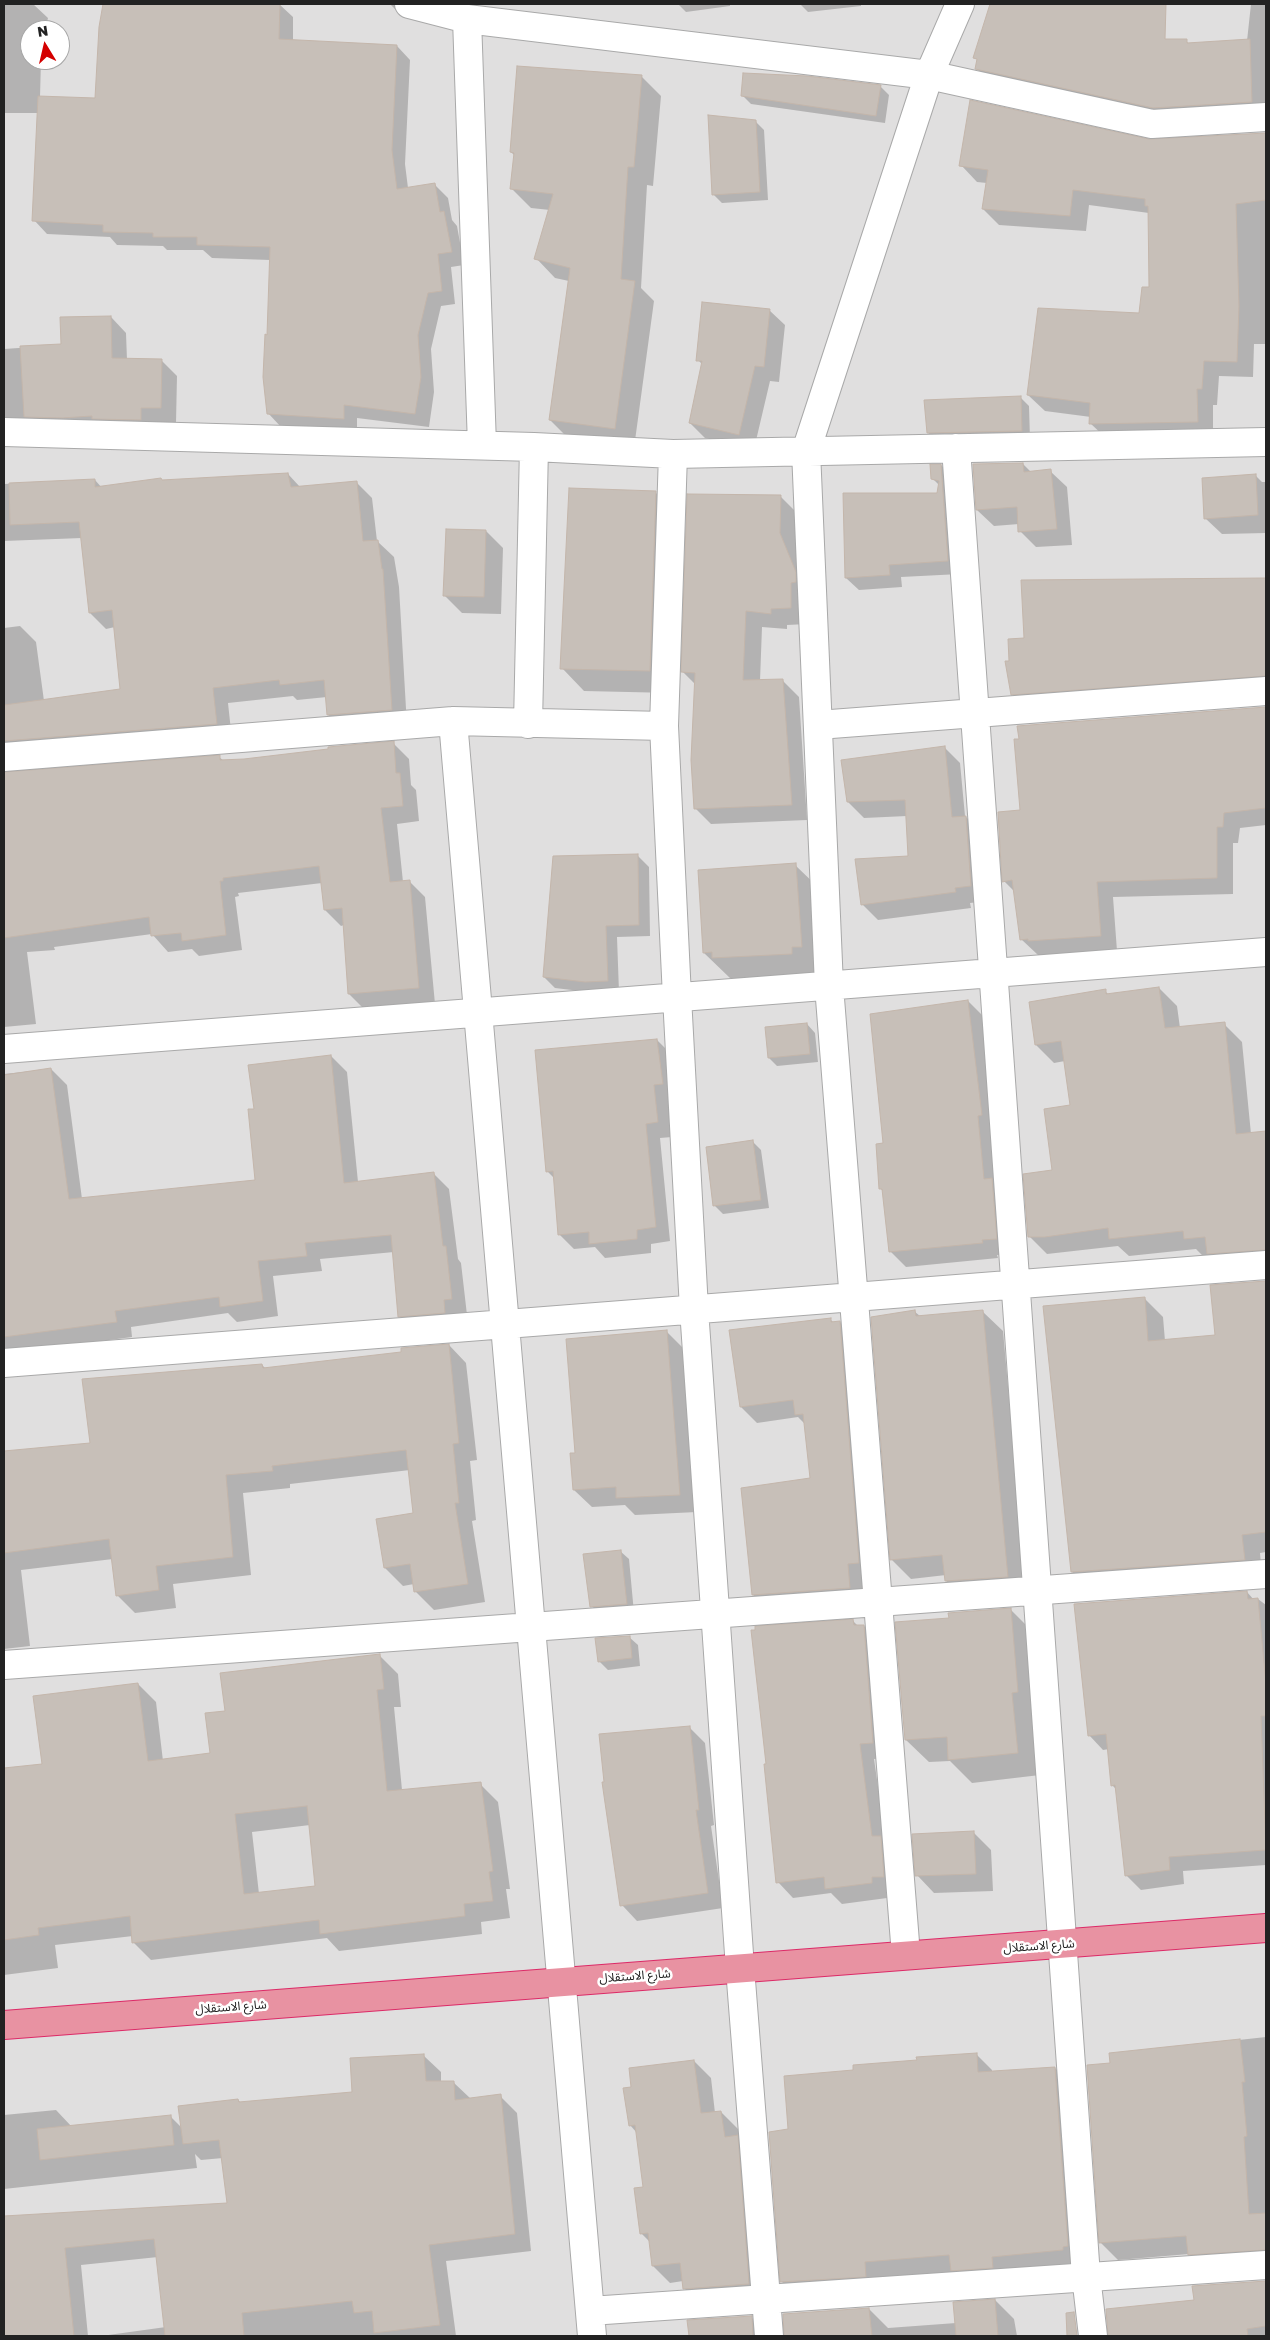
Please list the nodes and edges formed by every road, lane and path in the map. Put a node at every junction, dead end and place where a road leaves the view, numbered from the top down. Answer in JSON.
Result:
{"nodes":[{"id":1,"x":409,"y":4,"type":"edge"},
{"id":2,"x":960,"y":4,"type":"edge"},
{"id":3,"x":467,"y":19,"type":"junction"},
{"id":4,"x":929,"y":75,"type":"junction"},
{"id":5,"x":1266,"y":117,"type":"edge"},
{"id":6,"x":4,"y":432,"type":"edge"},
{"id":7,"x":1266,"y":442,"type":"edge"},
{"id":8,"x":482,"y":446,"type":"junction"},
{"id":9,"x":534,"y":447,"type":"junction"},
{"id":10,"x":956,"y":448,"type":"junction"},
{"id":11,"x":806,"y":451,"type":"junction"},
{"id":12,"x":673,"y":454,"type":"junction"},
{"id":13,"x":1266,"y":691,"type":"edge"},
{"id":14,"x":975,"y":714,"type":"junction"},
{"id":15,"x":453,"y":721,"type":"junction"},
{"id":16,"x":528,"y":724,"type":"junction"},
{"id":17,"x":818,"y":725,"type":"junction"},
{"id":18,"x":664,"y":726,"type":"junction"},
{"id":19,"x":4,"y":757,"type":"edge"},
{"id":20,"x":1266,"y":952,"type":"edge"},
{"id":21,"x":994,"y":973,"type":"junction"},
{"id":22,"x":828,"y":986,"type":"junction"},
{"id":23,"x":677,"y":997,"type":"junction"},
{"id":24,"x":478,"y":1013,"type":"junction"},
{"id":25,"x":4,"y":1049,"type":"edge"},
{"id":26,"x":1266,"y":1264,"type":"edge"},
{"id":27,"x":1016,"y":1284,"type":"junction"},
{"id":28,"x":854,"y":1297,"type":"junction"},
{"id":29,"x":694,"y":1309,"type":"junction"},
{"id":30,"x":506,"y":1324,"type":"junction"},
{"id":31,"x":4,"y":1363,"type":"edge"},
{"id":32,"x":1266,"y":1574,"type":"edge"},
{"id":33,"x":1037,"y":1590,"type":"junction"},
{"id":34,"x":879,"y":1602,"type":"junction"},
{"id":35,"x":714,"y":1614,"type":"junction"},
{"id":36,"x":531,"y":1627,"type":"junction"},
{"id":37,"x":4,"y":1665,"type":"edge"},
{"id":38,"x":1266,"y":1928,"type":"edge"},
{"id":39,"x":1062,"y":1944,"type":"junction"},
{"id":40,"x":906,"y":1955,"type":"junction"},
{"id":41,"x":740,"y":1968,"type":"junction"},
{"id":42,"x":561,"y":1982,"type":"junction"},
{"id":43,"x":4,"y":2025,"type":"edge"},
{"id":44,"x":1266,"y":2265,"type":"edge"},
{"id":45,"x":1086,"y":2276,"type":"junction"},
{"id":46,"x":766,"y":2300,"type":"junction"},
{"id":47,"x":591,"y":2324,"type":"edge"},
{"id":48,"x":769,"y":2336,"type":"edge"},
{"id":49,"x":1093,"y":2336,"type":"edge"}],
"edges":[{"from":1,"to":3,"type":"street"},
{"from":2,"to":4,"type":"street"},
{"from":3,"to":4,"type":"street"},
{"from":3,"to":8,"type":"street"},
{"from":4,"to":5,"type":"street"},
{"from":4,"to":11,"type":"street"},
{"from":6,"to":8,"type":"street"},
{"from":7,"to":10,"type":"street"},
{"from":8,"to":9,"type":"street"},
{"from":9,"to":12,"type":"street"},
{"from":9,"to":16,"type":"street"},
{"from":10,"to":11,"type":"street"},
{"from":10,"to":14,"type":"street"},
{"from":11,"to":12,"type":"street"},
{"from":11,"to":17,"type":"street"},
{"from":12,"to":18,"type":"street"},
{"from":13,"to":14,"type":"street"},
{"from":14,"to":17,"type":"street"},
{"from":14,"to":21,"type":"street"},
{"from":15,"to":16,"type":"street"},
{"from":15,"to":19,"type":"street"},
{"from":15,"to":24,"type":"street"},
{"from":16,"to":18,"type":"street"},
{"from":17,"to":22,"type":"street"},
{"from":18,"to":23,"type":"street"},
{"from":20,"to":21,"type":"street"},
{"from":21,"to":22,"type":"street"},
{"from":21,"to":27,"type":"street"},
{"from":22,"to":23,"type":"street"},
{"from":22,"to":28,"type":"street"},
{"from":23,"to":24,"type":"street"},
{"from":23,"to":29,"type":"street"},
{"from":24,"to":25,"type":"street"},
{"from":24,"to":30,"type":"street"},
{"from":26,"to":27,"type":"street"},
{"from":27,"to":28,"type":"street"},
{"from":27,"to":33,"type":"street"},
{"from":28,"to":29,"type":"street"},
{"from":28,"to":34,"type":"street"},
{"from":29,"to":30,"type":"street"},
{"from":29,"to":35,"type":"street"},
{"from":30,"to":31,"type":"street"},
{"from":30,"to":36,"type":"street"},
{"from":32,"to":33,"type":"street"},
{"from":33,"to":34,"type":"street"},
{"from":33,"to":39,"type":"street"},
{"from":34,"to":35,"type":"street"},
{"from":34,"to":40,"type":"street"},
{"from":35,"to":36,"type":"street"},
{"from":35,"to":41,"type":"street"},
{"from":36,"to":37,"type":"street"},
{"from":36,"to":42,"type":"street"},
{"from":38,"to":39,"type":"highway","name":"شارع الاستقلال"},
{"from":39,"to":40,"type":"highway","name":"شارع الاستقلال"},
{"from":39,"to":45,"type":"street"},
{"from":40,"to":41,"type":"highway","name":"شارع الاستقلال"},
{"from":41,"to":42,"type":"highway","name":"شارع الاستقلال"},
{"from":41,"to":46,"type":"street"},
{"from":42,"to":43,"type":"highway","name":"شارع الاستقلال"},
{"from":42,"to":47,"type":"street"},
{"from":44,"to":45,"type":"street"},
{"from":45,"to":46,"type":"street"},
{"from":45,"to":49,"type":"street"},
{"from":46,"to":47,"type":"street"},
{"from":46,"to":48,"type":"street"}]}
